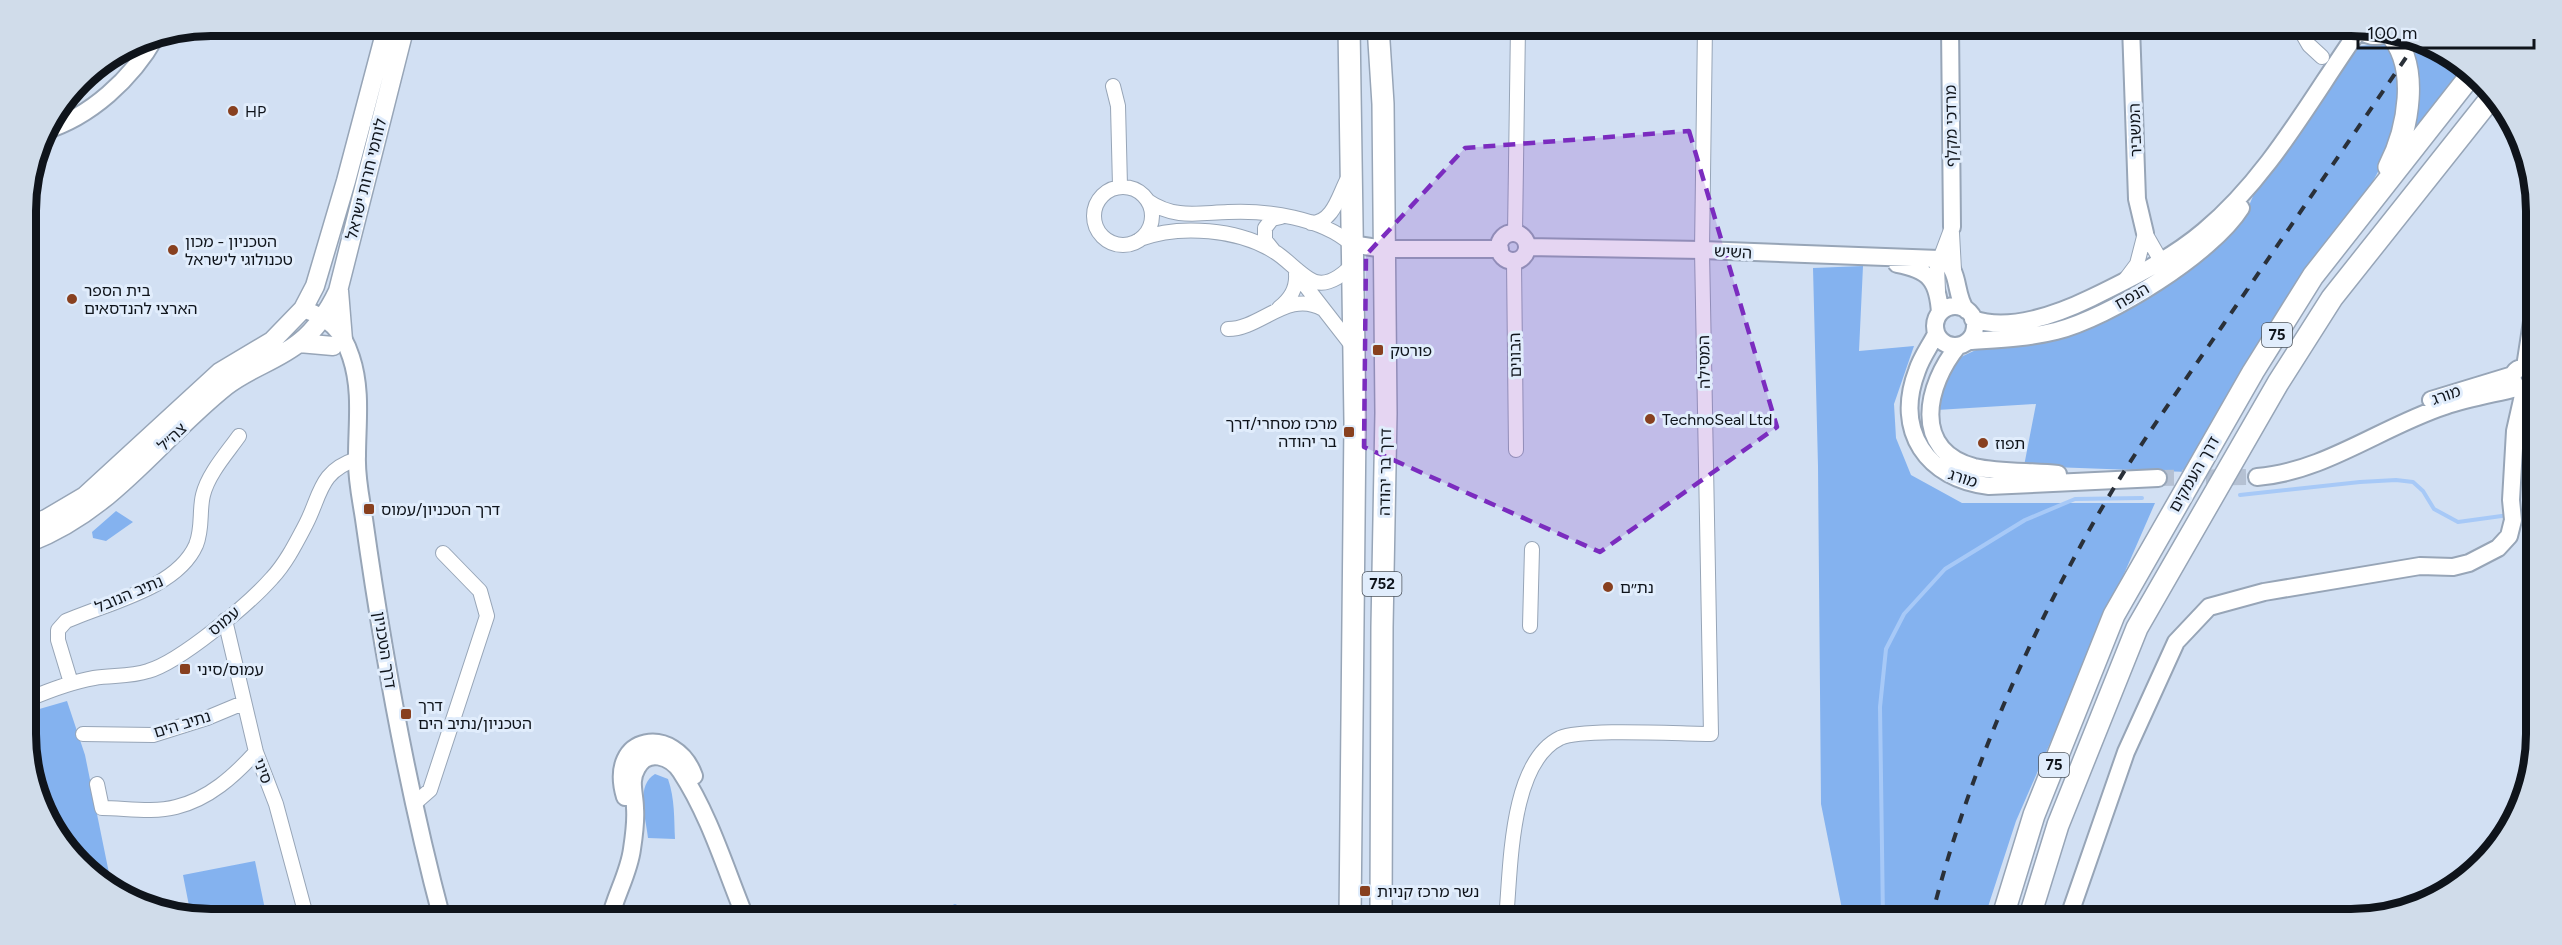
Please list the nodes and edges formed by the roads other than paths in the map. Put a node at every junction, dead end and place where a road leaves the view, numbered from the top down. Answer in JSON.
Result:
{"nodes":[{"id":1,"x":384,"y":36,"type":"edge"},
{"id":2,"x":403,"y":36,"type":"edge"},
{"id":3,"x":1349,"y":36,"type":"edge"},
{"id":4,"x":1379,"y":36,"type":"edge"},
{"id":5,"x":1518,"y":36,"type":"edge"},
{"id":6,"x":1705,"y":36,"type":"edge"},
{"id":7,"x":1950,"y":36,"type":"edge"},
{"id":8,"x":2131,"y":36,"type":"edge"},
{"id":9,"x":2304,"y":36,"type":"edge"},
{"id":10,"x":2352,"y":36,"type":"edge"},
{"id":11,"x":2397,"y":42,"type":"edge"},
{"id":12,"x":148,"y":47,"type":"edge"},
{"id":13,"x":2322,"y":57,"type":"dead end"},
{"id":14,"x":2467,"y":79,"type":"edge"},
{"id":15,"x":1113,"y":86,"type":"dead end"},
{"id":16,"x":2488,"y":101,"type":"edge"},
{"id":17,"x":58,"y":126,"type":"edge"},
{"id":18,"x":1352,"y":170,"type":"junction"},
{"id":19,"x":2254,"y":180,"type":"junction"},
{"id":20,"x":1120,"y":186,"type":"junction"},
{"id":21,"x":1148,"y":201,"type":"junction"},
{"id":22,"x":1281,"y":216,"type":"junction"},
{"id":23,"x":2358,"y":218,"type":"junction"},
{"id":24,"x":1311,"y":223,"type":"junction"},
{"id":25,"x":1952,"y":228,"type":"junction"},
{"id":26,"x":1515,"y":234,"type":"junction"},
{"id":27,"x":2145,"y":234,"type":"junction"},
{"id":28,"x":1140,"y":239,"type":"junction"},
{"id":29,"x":1368,"y":247,"type":"junction"},
{"id":30,"x":1527,"y":247,"type":"junction"},
{"id":31,"x":1500,"y":249,"type":"junction"},
{"id":32,"x":1273,"y":250,"type":"junction"},
{"id":33,"x":1702,"y":250,"type":"junction"},
{"id":34,"x":1852,"y":257,"type":"junction"},
{"id":35,"x":1285,"y":259,"type":"junction"},
{"id":36,"x":1939,"y":259,"type":"junction"},
{"id":37,"x":1514,"y":261,"type":"junction"},
{"id":38,"x":2160,"y":261,"type":"junction"},
{"id":39,"x":1351,"y":267,"type":"junction"},
{"id":40,"x":1954,"y":270,"type":"junction"},
{"id":41,"x":1296,"y":274,"type":"junction"},
{"id":42,"x":2125,"y":280,"type":"junction"},
{"id":43,"x":2150,"y":285,"type":"junction"},
{"id":44,"x":339,"y":291,"type":"junction"},
{"id":45,"x":1938,"y":291,"type":"junction"},
{"id":46,"x":303,"y":309,"type":"junction"},
{"id":47,"x":1278,"y":309,"type":"junction"},
{"id":48,"x":1324,"y":310,"type":"junction"},
{"id":49,"x":1940,"y":313,"type":"junction"},
{"id":50,"x":1969,"y":314,"type":"junction"},
{"id":51,"x":319,"y":322,"type":"junction"},
{"id":52,"x":1228,"y":329,"type":"dead end"},
{"id":53,"x":1936,"y":334,"type":"junction"},
{"id":54,"x":299,"y":343,"type":"junction"},
{"id":55,"x":338,"y":343,"type":"junction"},
{"id":56,"x":1963,"y":344,"type":"junction"},
{"id":57,"x":1353,"y":347,"type":"junction"},
{"id":58,"x":2526,"y":381,"type":"edge"},
{"id":59,"x":2526,"y":392,"type":"edge"},
{"id":60,"x":239,"y":436,"type":"dead end"},
{"id":61,"x":1516,"y":450,"type":"dead end"},
{"id":62,"x":357,"y":459,"type":"junction"},
{"id":63,"x":2257,"y":477,"type":"tunnel mouth"},
{"id":64,"x":2158,"y":478,"type":"tunnel mouth"},
{"id":65,"x":2100,"y":480,"type":"junction"},
{"id":66,"x":36,"y":522,"type":"edge"},
{"id":67,"x":36,"y":540,"type":"edge"},
{"id":68,"x":1532,"y":549,"type":"dead end"},
{"id":69,"x":443,"y":553,"type":"dead end"},
{"id":70,"x":225,"y":620,"type":"junction"},
{"id":71,"x":1530,"y":626,"type":"dead end"},
{"id":72,"x":71,"y":682,"type":"junction"},
{"id":73,"x":36,"y":696,"type":"edge"},
{"id":74,"x":243,"y":703,"type":"junction"},
{"id":75,"x":83,"y":734,"type":"dead end"},
{"id":76,"x":256,"y":752,"type":"junction"},
{"id":77,"x":97,"y":784,"type":"dead end"},
{"id":78,"x":414,"y":804,"type":"junction"},
{"id":79,"x":305,"y":909,"type":"edge"},
{"id":80,"x":437,"y":909,"type":"edge"},
{"id":81,"x":614,"y":909,"type":"edge"},
{"id":82,"x":742,"y":909,"type":"edge"},
{"id":83,"x":1350,"y":909,"type":"edge"},
{"id":84,"x":1382,"y":909,"type":"edge"},
{"id":85,"x":1507,"y":909,"type":"edge"},
{"id":86,"x":2005,"y":909,"type":"edge"},
{"id":87,"x":2032,"y":909,"type":"edge"},
{"id":88,"x":2071,"y":909,"type":"edge"}],
"edges":[{"from":1,"to":46,"type":"main road","name":"לוחמי חרות ישראל"},
{"from":2,"to":44,"type":"main road","name":"לוחמי חרות ישראל"},
{"from":3,"to":18,"type":"main road","name":"דרך בר יהודה","number":"752"},
{"from":4,"to":29,"type":"main road","name":"דרך בר יהודה","number":"752"},
{"from":5,"to":26,"type":"street"},
{"from":6,"to":33,"type":"street","name":"המסילה"},
{"from":7,"to":25,"type":"street","name":"מרדכי מקלף"},
{"from":8,"to":27,"type":"street","name":"המשביר"},
{"from":9,"to":13,"type":"street"},
{"from":10,"to":19,"type":"street","name":"הנפח"},
{"from":11,"to":23,"type":"main road"},
{"from":12,"to":17,"type":"street"},
{"from":14,"to":23,"type":"main road","name":"דרך העמקים","number":"75"},
{"from":15,"to":20,"type":"street"},
{"from":16,"to":87,"type":"main road","name":"דרך העמקים","number":"75"},
{"from":18,"to":24,"type":"street"},
{"from":18,"to":29,"type":"main road","name":"דרך בר יהודה","number":"752"},
{"from":19,"to":38,"type":"street","name":"הנפח"},
{"from":19,"to":43,"type":"street","name":"הנפח"},
{"from":20,"to":21,"type":"street"},
{"from":20,"to":28,"type":"street"},
{"from":21,"to":22,"type":"street"},
{"from":21,"to":28,"type":"street"},
{"from":22,"to":24,"type":"street"},
{"from":22,"to":32,"type":"street"},
{"from":23,"to":86,"type":"main road","name":"דרך העמקים","number":"75"},
{"from":24,"to":29,"type":"street"},
{"from":25,"to":36,"type":"street","name":"מרדכי מקלף"},
{"from":25,"to":40,"type":"street","name":"מרדכי מקלף"},
{"from":26,"to":30,"type":"street"},
{"from":26,"to":31,"type":"street"},
{"from":27,"to":38,"type":"street","name":"המשביר"},
{"from":27,"to":42,"type":"street","name":"המשביר"},
{"from":28,"to":32,"type":"street"},
{"from":29,"to":31,"type":"street"},
{"from":29,"to":39,"type":"main road","name":"דרך בר יהודה","number":"752"},
{"from":29,"to":84,"type":"main road","name":"דרך בר יהודה","number":"752"},
{"from":30,"to":33,"type":"street","name":"השיש"},
{"from":30,"to":37,"type":"street"},
{"from":31,"to":37,"type":"street"},
{"from":32,"to":35,"type":"street"},
{"from":33,"to":34,"type":"street","name":"השיש"},
{"from":33,"to":85,"type":"street","name":"המסילה"},
{"from":34,"to":36,"type":"street","name":"השיש"},
{"from":34,"to":45,"type":"street"},
{"from":35,"to":39,"type":"street"},
{"from":35,"to":41,"type":"street"},
{"from":36,"to":40,"type":"street"},
{"from":36,"to":45,"type":"street","name":"מרדכי מקלף"},
{"from":37,"to":61,"type":"street","name":"הבונים"},
{"from":38,"to":42,"type":"street","name":"הנפח"},
{"from":38,"to":43,"type":"street"},
{"from":39,"to":57,"type":"main road","name":"דרך בר יהודה","number":"752"},
{"from":40,"to":50,"type":"street","name":"מרדכי מקלף"},
{"from":41,"to":47,"type":"street"},
{"from":41,"to":48,"type":"street"},
{"from":42,"to":50,"type":"street","name":"הנפח"},
{"from":43,"to":56,"type":"street","name":"הנפח"},
{"from":44,"to":51,"type":"main road","name":"לוחמי חרות ישראל"},
{"from":44,"to":55,"type":"main road"},
{"from":45,"to":49,"type":"street","name":"מרדכי מקלף"},
{"from":46,"to":51,"type":"street","name":"דרך הטכניון"},
{"from":46,"to":66,"type":"main road","name":"צה״ל"},
{"from":47,"to":48,"type":"street"},
{"from":47,"to":52,"type":"street"},
{"from":48,"to":57,"type":"street"},
{"from":49,"to":50,"type":"street"},
{"from":49,"to":53,"type":"street"},
{"from":50,"to":56,"type":"street"},
{"from":51,"to":54,"type":"main road","name":"צה״ל"},
{"from":51,"to":55,"type":"street","name":"דרך הטכניון"},
{"from":53,"to":56,"type":"street"},
{"from":53,"to":65,"type":"street","name":"מורג"},
{"from":54,"to":55,"type":"main road"},
{"from":54,"to":67,"type":"main road","name":"צה״ל"},
{"from":55,"to":62,"type":"street","name":"דרך הטכניון"},
{"from":56,"to":65,"type":"street","name":"מורג"},
{"from":57,"to":83,"type":"main road","name":"דרך בר יהודה","number":"752"},
{"from":58,"to":63,"type":"street","name":"מורג"},
{"from":59,"to":88,"type":"street"},
{"from":60,"to":72,"type":"street","name":"נתיב הנובל"},
{"from":62,"to":70,"type":"street","name":"עמוס"},
{"from":62,"to":78,"type":"street","name":"דרך הטכניון"},
{"from":64,"to":65,"type":"street","name":"מורג"},
{"from":68,"to":71,"type":"street"},
{"from":69,"to":78,"type":"street"},
{"from":70,"to":72,"type":"street","name":"עמוס"},
{"from":70,"to":74,"type":"street","name":"סיני"},
{"from":72,"to":73,"type":"street","name":"עמוס"},
{"from":74,"to":75,"type":"street","name":"נתיב הים"},
{"from":74,"to":76,"type":"street","name":"סיני"},
{"from":76,"to":77,"type":"street"},
{"from":76,"to":79,"type":"street","name":"סיני"},
{"from":78,"to":80,"type":"street","name":"דרך הטכניון"},
{"from":81,"to":82,"type":"street"}]}
